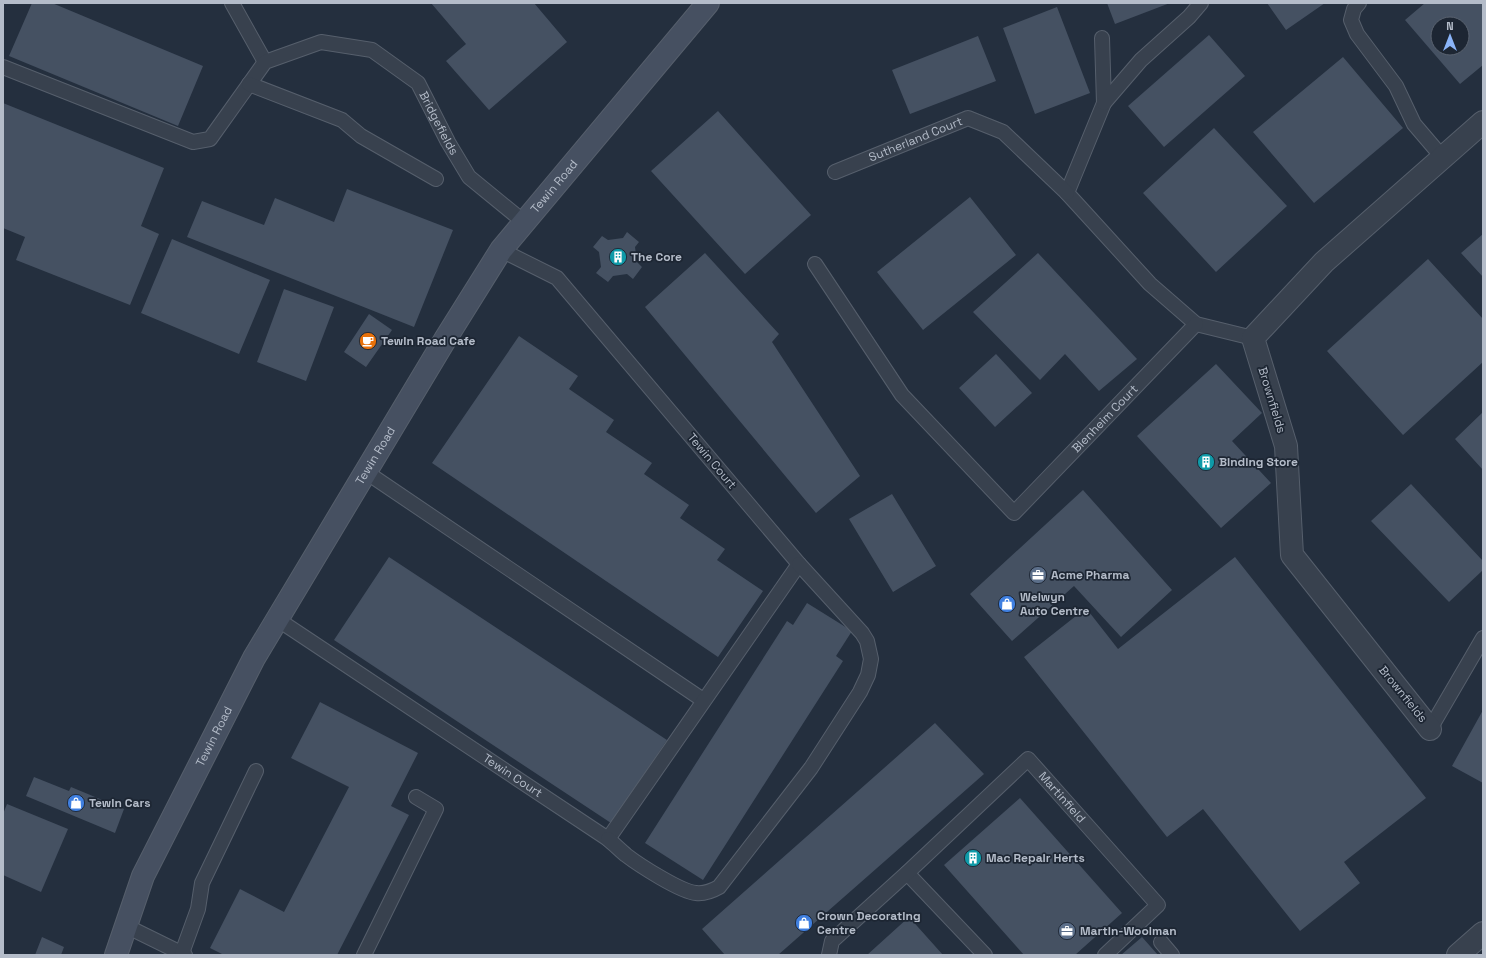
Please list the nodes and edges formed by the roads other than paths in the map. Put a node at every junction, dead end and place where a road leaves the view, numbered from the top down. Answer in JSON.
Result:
{"nodes":[{"id":1,"x":232,"y":3,"type":"edge"},
{"id":2,"x":708,"y":3,"type":"edge"},
{"id":3,"x":1201,"y":3,"type":"edge"},
{"id":4,"x":1359,"y":3,"type":"edge"},
{"id":5,"x":1102,"y":38,"type":"dead end"},
{"id":6,"x":265,"y":62,"type":"junction"},
{"id":7,"x":3,"y":67,"type":"edge"},
{"id":8,"x":249,"y":84,"type":"junction"},
{"id":9,"x":1104,"y":103,"type":"junction"},
{"id":10,"x":1483,"y":122,"type":"edge"},
{"id":11,"x":1443,"y":158,"type":"junction"},
{"id":12,"x":835,"y":172,"type":"dead end"},
{"id":13,"x":436,"y":179,"type":"dead end"},
{"id":14,"x":1067,"y":193,"type":"junction"},
{"id":15,"x":524,"y":222,"type":"junction"},
{"id":16,"x":501,"y":250,"type":"junction"},
{"id":17,"x":815,"y":264,"type":"dead end"},
{"id":18,"x":1196,"y":324,"type":"junction"},
{"id":19,"x":1253,"y":338,"type":"junction"},
{"id":20,"x":366,"y":472,"type":"junction"},
{"id":21,"x":799,"y":564,"type":"junction"},
{"id":22,"x":277,"y":619,"type":"junction"},
{"id":23,"x":1483,"y":638,"type":"edge"},
{"id":24,"x":703,"y":700,"type":"junction"},
{"id":25,"x":1430,"y":729,"type":"joint"},
{"id":26,"x":256,"y":771,"type":"dead end"},
{"id":27,"x":416,"y":797,"type":"dead end"},
{"id":28,"x":608,"y":839,"type":"junction"},
{"id":29,"x":908,"y":873,"type":"junction"},
{"id":30,"x":126,"y":926,"type":"junction"},
{"id":31,"x":1483,"y":933,"type":"edge"},
{"id":32,"x":1161,"y":942,"type":"dead end"},
{"id":33,"x":183,"y":954,"type":"edge"},
{"id":34,"x":116,"y":955,"type":"edge"},
{"id":35,"x":364,"y":955,"type":"edge"},
{"id":36,"x":829,"y":955,"type":"edge"},
{"id":37,"x":985,"y":955,"type":"edge"},
{"id":38,"x":1105,"y":955,"type":"edge"},
{"id":39,"x":1172,"y":955,"type":"edge"},
{"id":40,"x":1458,"y":955,"type":"edge"}],
"edges":[{"from":1,"to":6,"type":"lane"},
{"from":2,"to":15,"type":"street","name":"Tewin Road"},
{"from":3,"to":9,"type":"lane"},
{"from":4,"to":11,"type":"lane"},
{"from":5,"to":9,"type":"lane"},
{"from":6,"to":8,"type":"lane"},
{"from":6,"to":15,"type":"lane","name":"Bridgefields"},
{"from":7,"to":8,"type":"lane"},
{"from":8,"to":13,"type":"lane"},
{"from":9,"to":14,"type":"lane"},
{"from":10,"to":11,"type":"street"},
{"from":11,"to":19,"type":"street"},
{"from":12,"to":14,"type":"lane","name":"Sutherland Court"},
{"from":14,"to":18,"type":"lane","name":"Sutherland Court"},
{"from":15,"to":16,"type":"street","name":"Tewin Road"},
{"from":16,"to":20,"type":"street","name":"Tewin Road"},
{"from":16,"to":21,"type":"lane","name":"Tewin Court"},
{"from":17,"to":18,"type":"lane","name":"Blenheim Court"},
{"from":18,"to":19,"type":"lane","name":"Sutherland Court"},
{"from":19,"to":25,"type":"street","name":"Brownfields"},
{"from":20,"to":22,"type":"street","name":"Tewin Road"},
{"from":20,"to":24,"type":"lane"},
{"from":21,"to":24,"type":"lane"},
{"from":21,"to":28,"type":"lane","name":"Tewin Court"},
{"from":22,"to":28,"type":"lane","name":"Tewin Court"},
{"from":22,"to":30,"type":"street","name":"Tewin Road"},
{"from":23,"to":25,"type":"lane"},
{"from":24,"to":28,"type":"lane"},
{"from":26,"to":33,"type":"lane"},
{"from":27,"to":35,"type":"lane"},
{"from":29,"to":36,"type":"lane","name":"Martinfield"},
{"from":29,"to":37,"type":"lane"},
{"from":29,"to":38,"type":"lane","name":"Martinfield"},
{"from":30,"to":33,"type":"lane"},
{"from":30,"to":34,"type":"street","name":"Tewin Road"},
{"from":31,"to":40,"type":"street"},
{"from":32,"to":39,"type":"lane"}]}
